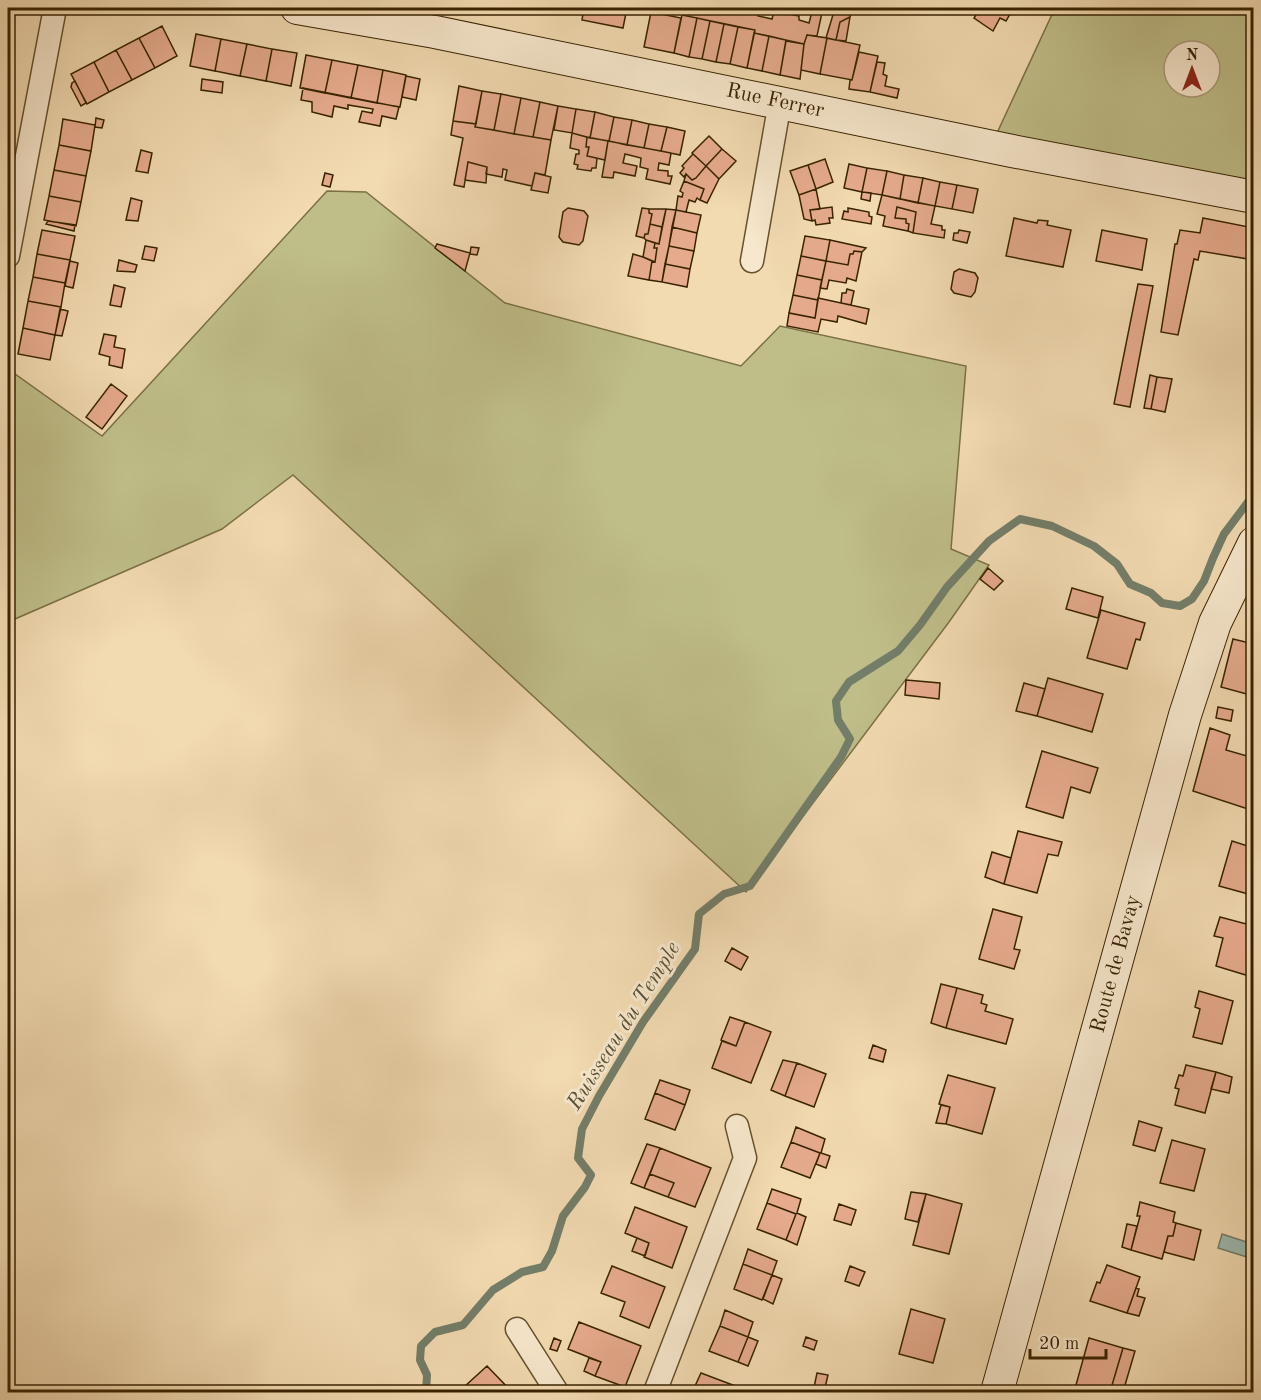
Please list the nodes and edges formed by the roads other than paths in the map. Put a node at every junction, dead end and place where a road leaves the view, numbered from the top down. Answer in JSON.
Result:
{"nodes":[{"id":1,"x":55,"y":8,"type":"edge"},
{"id":2,"x":297,"y":8,"type":"edge"},
{"id":3,"x":780,"y":102,"type":"junction"},
{"id":4,"x":1254,"y":197,"type":"edge"},
{"id":5,"x":8,"y":256,"type":"edge"},
{"id":6,"x":752,"y":261,"type":"dead end"},
{"id":7,"x":1254,"y":543,"type":"edge"},
{"id":8,"x":737,"y":1126,"type":"dead end"},
{"id":9,"x":517,"y":1329,"type":"dead end"},
{"id":10,"x":557,"y":1392,"type":"edge"},
{"id":11,"x":655,"y":1392,"type":"edge"},
{"id":12,"x":997,"y":1392,"type":"edge"}],
"edges":[{"from":1,"to":5,"type":"street"},
{"from":2,"to":3,"type":"main road","name":"Rue Ferrer"},
{"from":3,"to":4,"type":"main road","name":"Rue Ferrer"},
{"from":3,"to":6,"type":"street"},
{"from":7,"to":12,"type":"main road","name":"Route de Bavay"},
{"from":8,"to":11,"type":"street"},
{"from":9,"to":10,"type":"street"}]}
